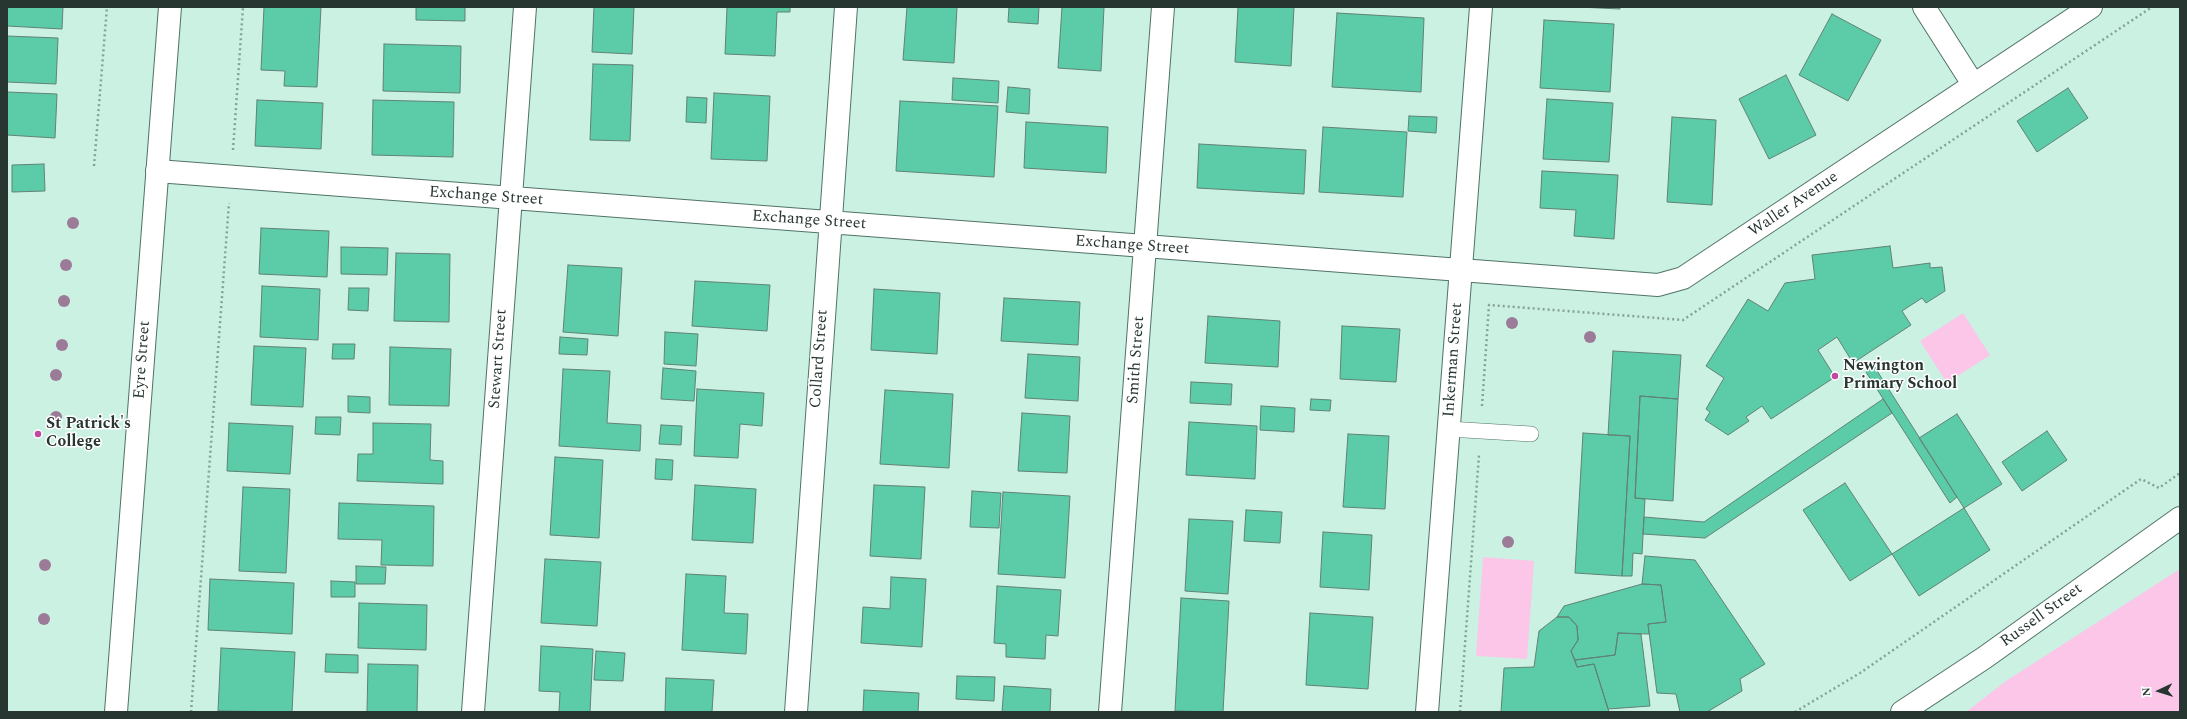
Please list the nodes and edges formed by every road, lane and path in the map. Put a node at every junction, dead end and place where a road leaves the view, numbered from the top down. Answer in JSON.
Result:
{"nodes":[{"id":1,"x":107,"y":7,"type":"edge"},
{"id":2,"x":170,"y":7,"type":"edge"},
{"id":3,"x":243,"y":7,"type":"edge"},
{"id":4,"x":525,"y":7,"type":"edge"},
{"id":5,"x":846,"y":7,"type":"edge"},
{"id":6,"x":1163,"y":7,"type":"edge"},
{"id":7,"x":1481,"y":7,"type":"edge"},
{"id":8,"x":1924,"y":7,"type":"edge"},
{"id":9,"x":2091,"y":7,"type":"edge"},
{"id":10,"x":2152,"y":7,"type":"edge"},
{"id":11,"x":1973,"y":84,"type":"junction"},
{"id":12,"x":1995,"y":112,"type":"dead end"},
{"id":13,"x":94,"y":166,"type":"dead end"},
{"id":14,"x":157,"y":171,"type":"junction"},
{"id":15,"x":231,"y":177,"type":"junction"},
{"id":16,"x":511,"y":199,"type":"junction"},
{"id":17,"x":829,"y":223,"type":"junction"},
{"id":18,"x":1145,"y":247,"type":"junction"},
{"id":19,"x":1461,"y":270,"type":"junction"},
{"id":20,"x":1489,"y":305,"type":"dead end"},
{"id":21,"x":1448,"y":429,"type":"junction"},
{"id":22,"x":1480,"y":430,"type":"junction"},
{"id":23,"x":1531,"y":434,"type":"dead end"},
{"id":24,"x":2180,"y":473,"type":"edge"},
{"id":25,"x":2180,"y":518,"type":"edge"},
{"id":26,"x":116,"y":712,"type":"edge"},
{"id":27,"x":191,"y":712,"type":"edge"},
{"id":28,"x":473,"y":712,"type":"edge"},
{"id":29,"x":796,"y":712,"type":"edge"},
{"id":30,"x":1110,"y":712,"type":"edge"},
{"id":31,"x":1427,"y":712,"type":"edge"},
{"id":32,"x":1460,"y":712,"type":"edge"},
{"id":33,"x":1795,"y":712,"type":"edge"},
{"id":34,"x":1902,"y":712,"type":"edge"}],
"edges":[{"from":1,"to":13,"type":"path"},
{"from":2,"to":14,"type":"street","name":"Eyre Street"},
{"from":3,"to":15,"type":"path"},
{"from":4,"to":16,"type":"street","name":"Stewart Street"},
{"from":5,"to":17,"type":"street","name":"Collard Street"},
{"from":6,"to":18,"type":"street","name":"Smith Street"},
{"from":7,"to":19,"type":"street","name":"Inkerman Street"},
{"from":8,"to":11,"type":"street"},
{"from":9,"to":11,"type":"street","name":"Waller Avenue"},
{"from":10,"to":12,"type":"path"},
{"from":11,"to":19,"type":"street","name":"Waller Avenue"},
{"from":14,"to":15,"type":"street","name":"Exchange Street"},
{"from":14,"to":26,"type":"street","name":"Eyre Street"},
{"from":15,"to":16,"type":"street","name":"Exchange Street"},
{"from":15,"to":27,"type":"path"},
{"from":16,"to":17,"type":"street","name":"Exchange Street"},
{"from":16,"to":28,"type":"street","name":"Stewart Street"},
{"from":17,"to":18,"type":"street","name":"Exchange Street"},
{"from":17,"to":29,"type":"street","name":"Collard Street"},
{"from":18,"to":19,"type":"street","name":"Exchange Street"},
{"from":18,"to":30,"type":"street","name":"Smith Street"},
{"from":19,"to":21,"type":"street","name":"Inkerman Street"},
{"from":20,"to":22,"type":"path"},
{"from":21,"to":22,"type":"lane"},
{"from":21,"to":31,"type":"street","name":"Inkerman Street"},
{"from":22,"to":23,"type":"lane"},
{"from":22,"to":32,"type":"path"},
{"from":24,"to":33,"type":"path"},
{"from":25,"to":34,"type":"street","name":"Russell Street"}]}
